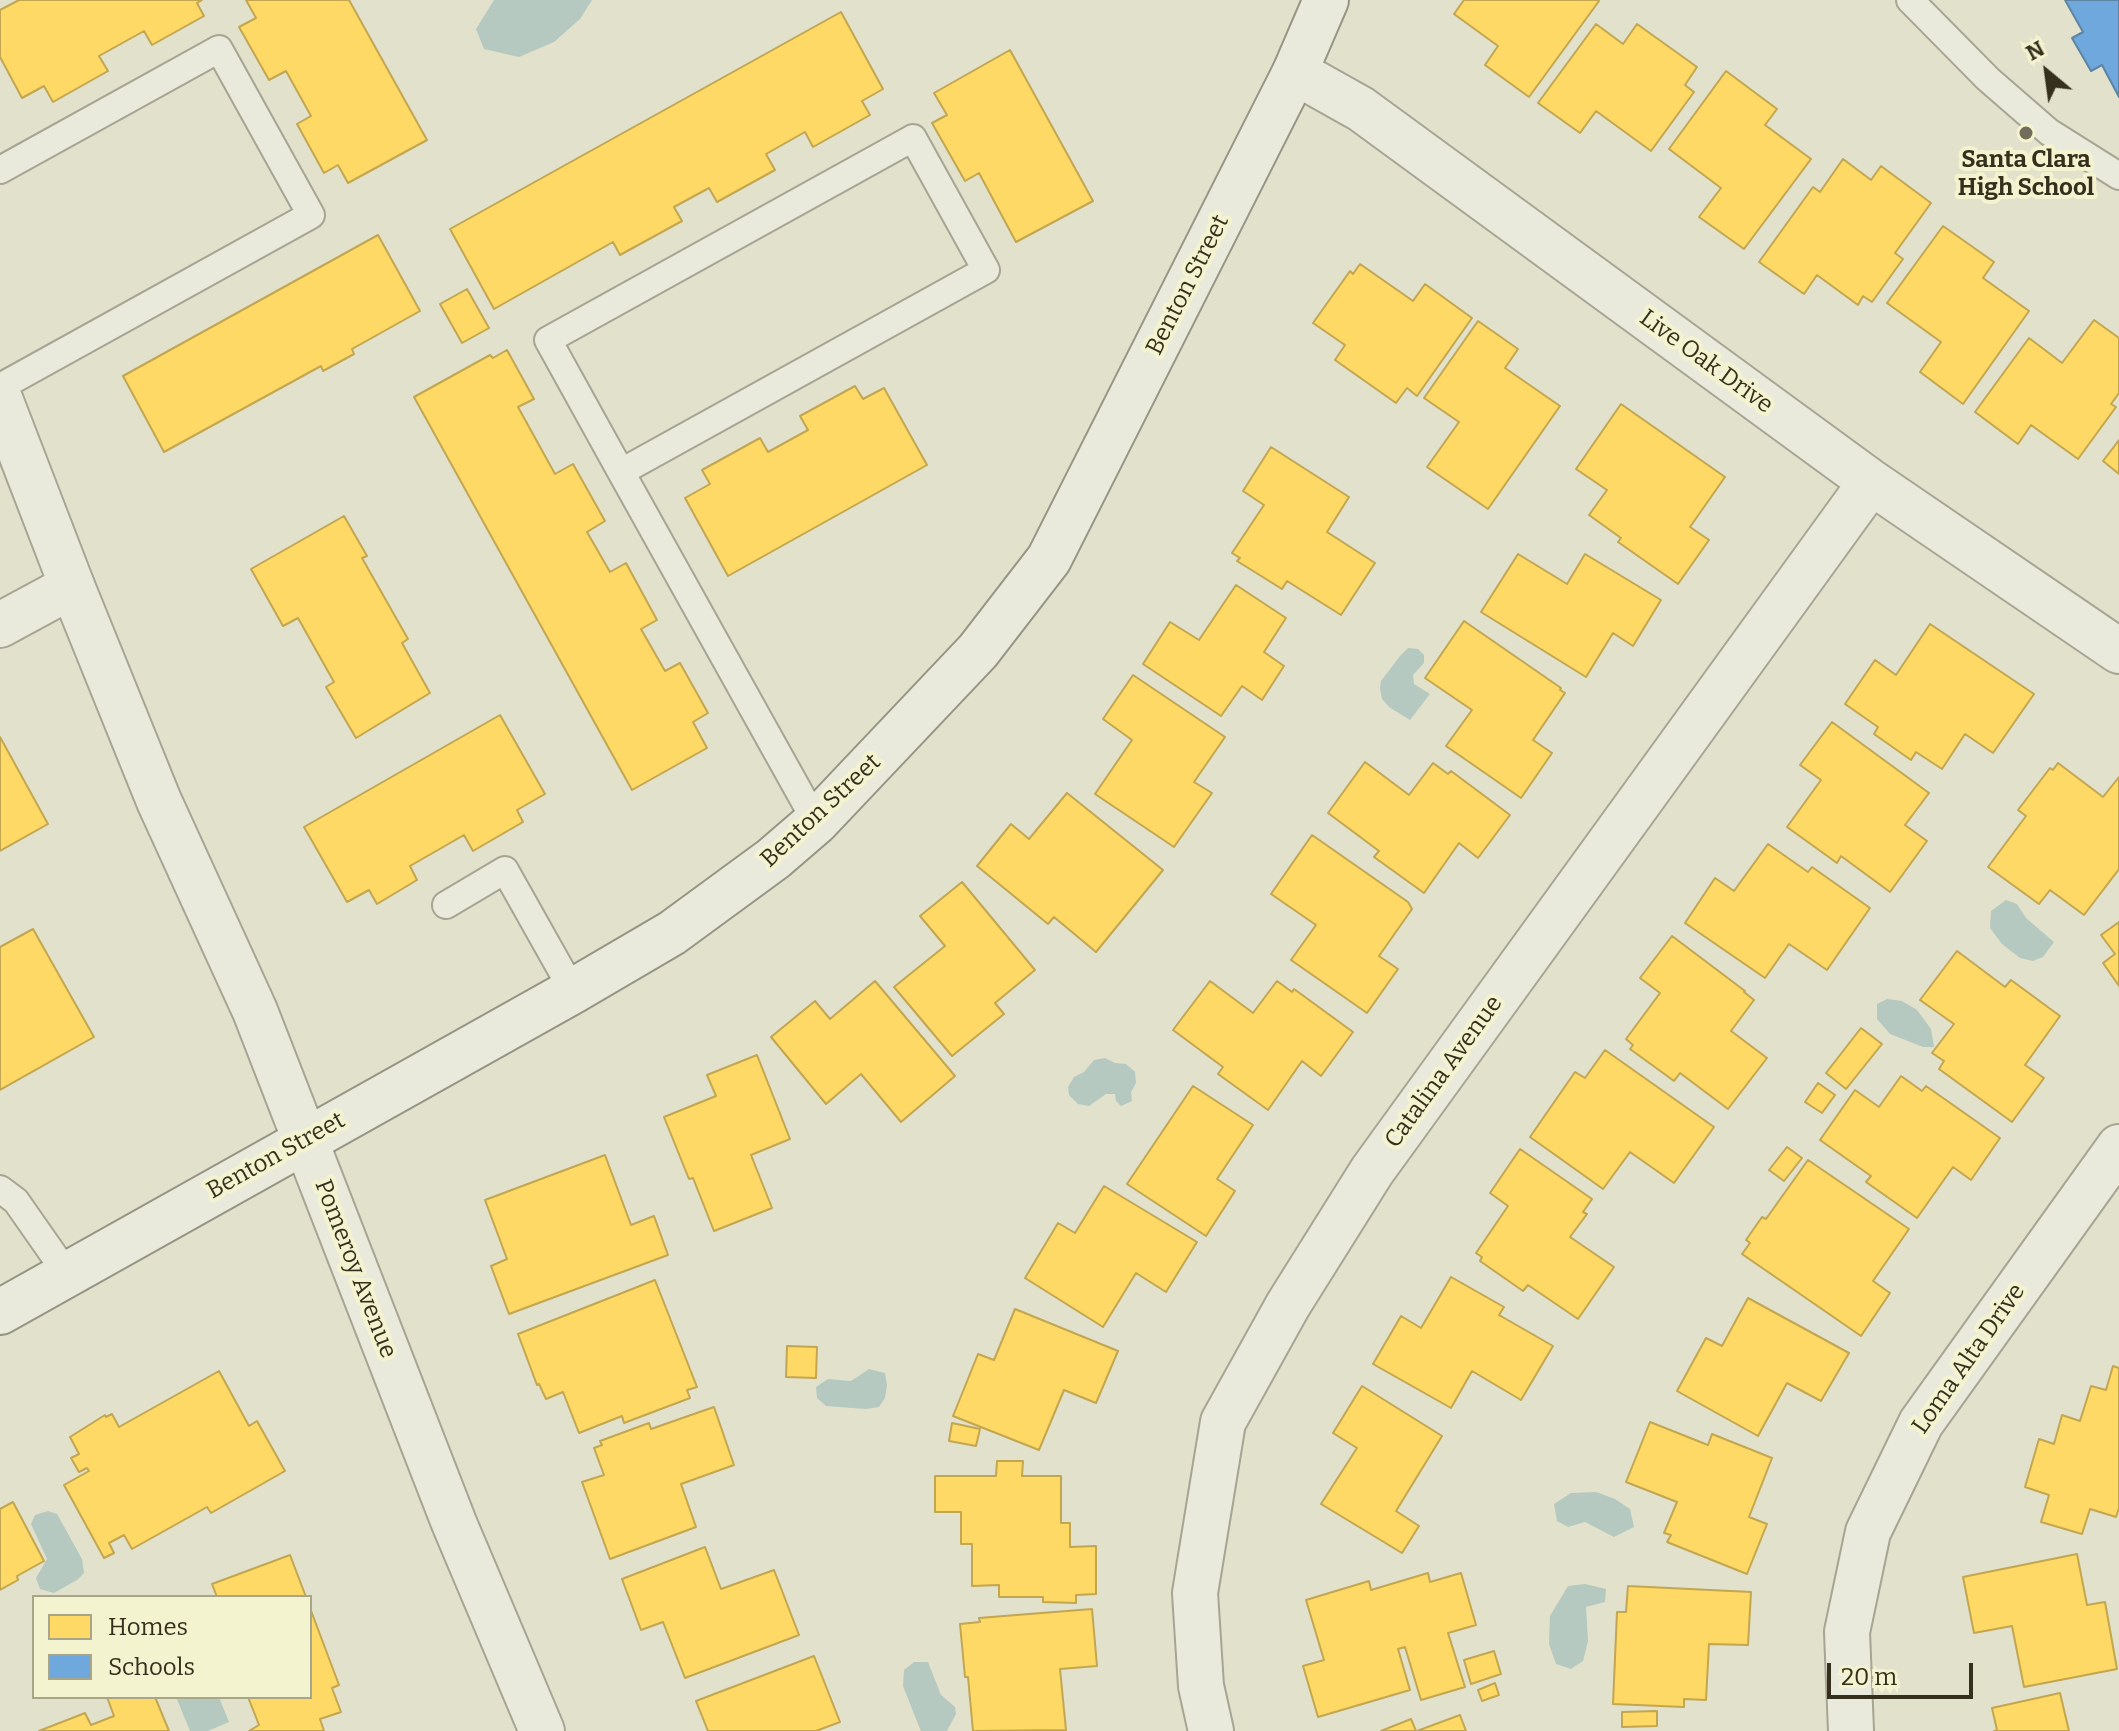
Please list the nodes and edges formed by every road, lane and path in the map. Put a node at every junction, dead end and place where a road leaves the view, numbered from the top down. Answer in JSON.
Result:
{"nodes":[{"id":1,"x":1326,"y":0,"type":"edge"},
{"id":2,"x":1910,"y":0,"type":"edge"},
{"id":3,"x":1295,"y":72,"type":"junction"},
{"id":4,"x":0,"y":170,"type":"edge"},
{"id":5,"x":2119,"y":176,"type":"edge"},
{"id":6,"x":0,"y":387,"type":"edge"},
{"id":7,"x":0,"y":399,"type":"edge"},
{"id":8,"x":621,"y":472,"type":"junction"},
{"id":9,"x":1871,"y":482,"type":"junction"},
{"id":10,"x":72,"y":586,"type":"junction"},
{"id":11,"x":0,"y":625,"type":"edge"},
{"id":12,"x":2119,"y":651,"type":"edge"},
{"id":13,"x":816,"y":822,"type":"junction"},
{"id":14,"x":446,"y":905,"type":"dead end"},
{"id":15,"x":573,"y":991,"type":"junction"},
{"id":16,"x":304,"y":1140,"type":"junction"},
{"id":17,"x":2119,"y":1147,"type":"edge"},
{"id":18,"x":0,"y":1189,"type":"edge"},
{"id":19,"x":67,"y":1274,"type":"junction"},
{"id":20,"x":0,"y":1312,"type":"edge"},
{"id":21,"x":542,"y":1731,"type":"edge"},
{"id":22,"x":1211,"y":1731,"type":"edge"},
{"id":23,"x":1851,"y":1731,"type":"edge"}],
"edges":[{"from":1,"to":3,"type":"street","name":"Benton Street"},
{"from":2,"to":5,"type":"lane"},
{"from":3,"to":9,"type":"street","name":"Live Oak Drive"},
{"from":3,"to":13,"type":"street","name":"Benton Street"},
{"from":4,"to":6,"type":"lane"},
{"from":7,"to":10,"type":"street","name":"Pomeroy Avenue"},
{"from":8,"to":8,"type":"lane"},
{"from":8,"to":13,"type":"lane"},
{"from":9,"to":12,"type":"street","name":"Live Oak Drive"},
{"from":9,"to":22,"type":"street","name":"Catalina Avenue"},
{"from":10,"to":11,"type":"street"},
{"from":10,"to":16,"type":"street","name":"Pomeroy Avenue"},
{"from":13,"to":15,"type":"street","name":"Benton Street"},
{"from":14,"to":15,"type":"lane"},
{"from":15,"to":16,"type":"street","name":"Benton Street"},
{"from":16,"to":19,"type":"street","name":"Benton Street"},
{"from":16,"to":21,"type":"street","name":"Pomeroy Avenue"},
{"from":17,"to":23,"type":"street","name":"Loma Alta Drive"},
{"from":18,"to":19,"type":"lane"},
{"from":19,"to":20,"type":"street","name":"Benton Street"}]}
